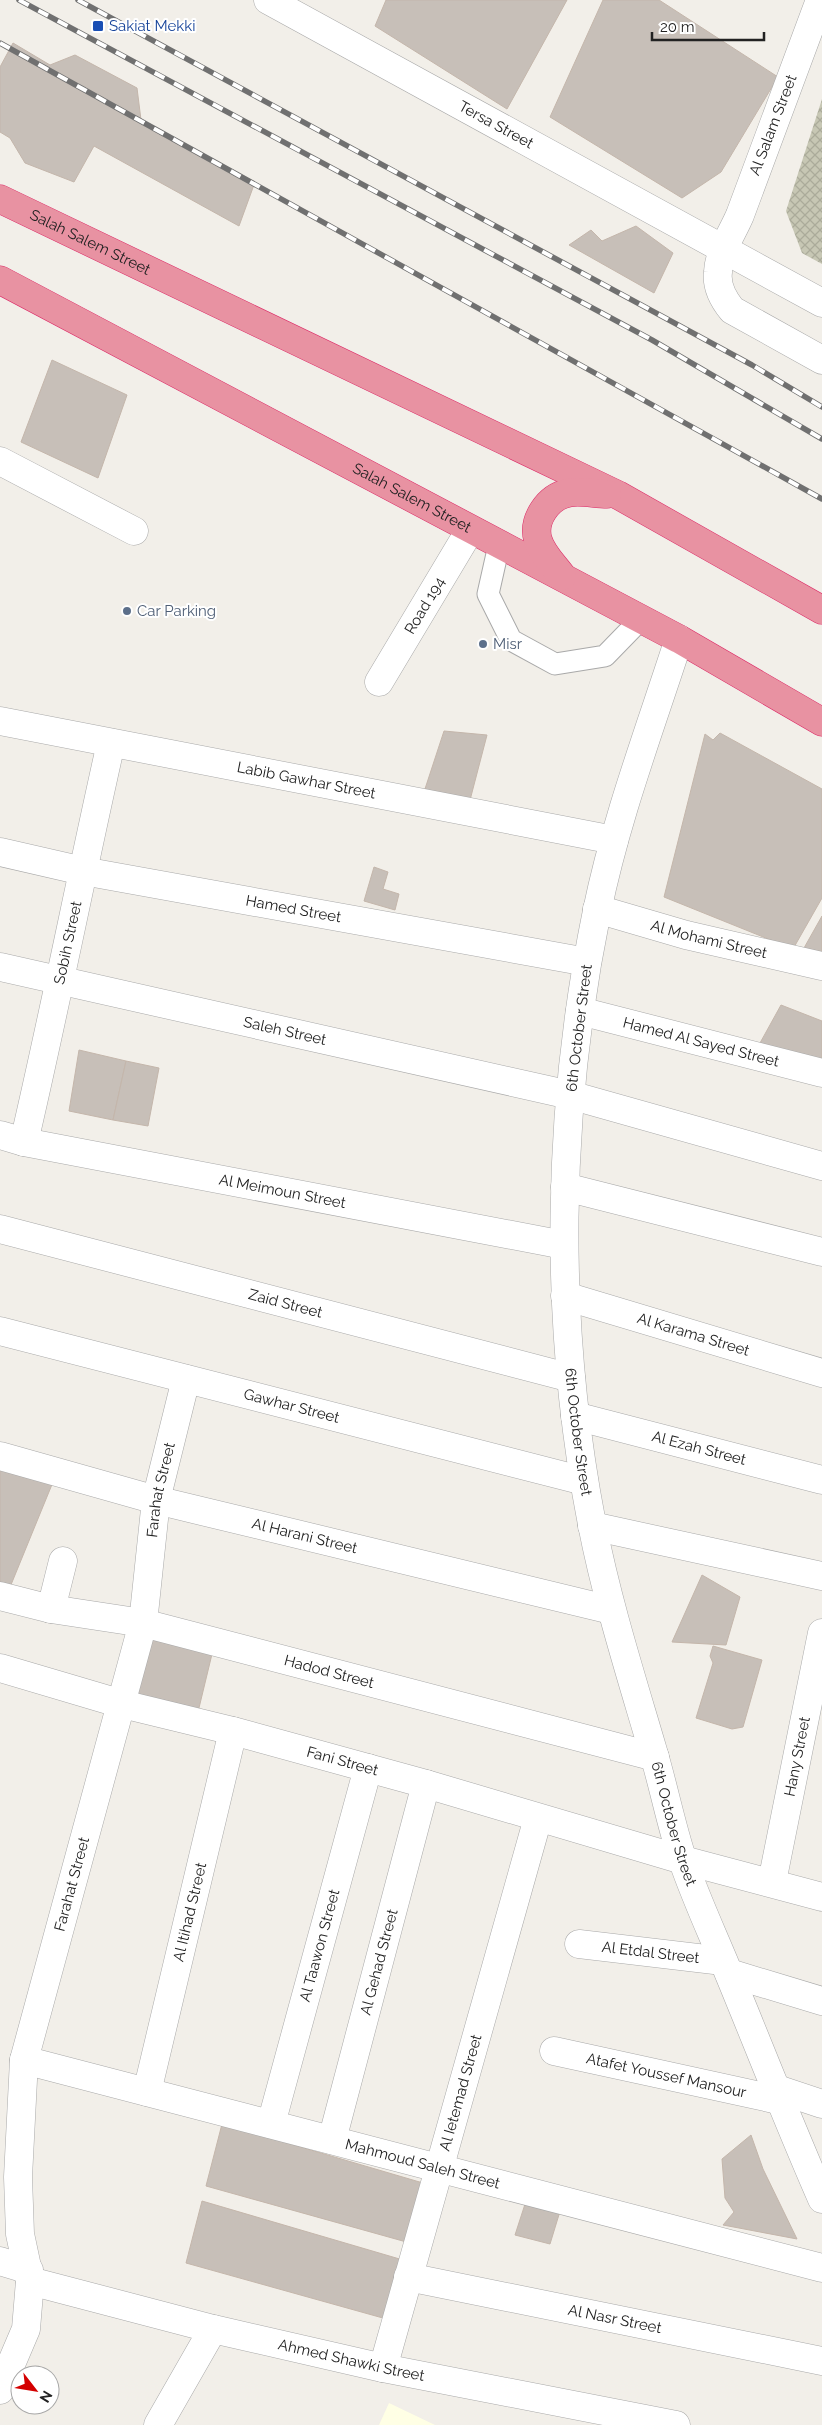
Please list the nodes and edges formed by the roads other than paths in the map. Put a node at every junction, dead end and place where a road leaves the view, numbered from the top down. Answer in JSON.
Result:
{"nodes":[{"id":1,"x":268,"y":0,"type":"edge"},
{"id":2,"x":820,"y":0,"type":"edge"},
{"id":3,"x":1,"y":200,"type":"edge"},
{"id":4,"x":724,"y":249,"type":"junction"},
{"id":5,"x":0,"y":280,"type":"edge"},
{"id":6,"x":822,"y":303,"type":"edge"},
{"id":7,"x":822,"y":360,"type":"edge"},
{"id":8,"x":0,"y":460,"type":"edge"},
{"id":9,"x":618,"y":495,"type":"junction"},
{"id":10,"x":470,"y":530,"type":"junction"},
{"id":11,"x":134,"y":531,"type":"dead end"},
{"id":12,"x":499,"y":545,"type":"junction"},
{"id":13,"x":567,"y":581,"type":"junction"},
{"id":14,"x":822,"y":610,"type":"edge"},
{"id":15,"x":641,"y":620,"type":"junction"},
{"id":16,"x":679,"y":639,"type":"junction"},
{"id":17,"x":379,"y":682,"type":"dead end"},
{"id":18,"x":0,"y":721,"type":"edge"},
{"id":19,"x":822,"y":722,"type":"edge"},
{"id":20,"x":111,"y":743,"type":"junction"},
{"id":21,"x":614,"y":840,"type":"junction"},
{"id":22,"x":0,"y":852,"type":"edge"},
{"id":23,"x":83,"y":871,"type":"junction"},
{"id":24,"x":597,"y":910,"type":"junction"},
{"id":25,"x":587,"y":962,"type":"junction"},
{"id":26,"x":822,"y":966,"type":"edge"},
{"id":27,"x":0,"y":967,"type":"edge"},
{"id":28,"x":62,"y":980,"type":"junction"},
{"id":29,"x":580,"y":1011,"type":"junction"},
{"id":30,"x":822,"y":1073,"type":"edge"},
{"id":31,"x":570,"y":1095,"type":"junction"},
{"id":32,"x":12,"y":1138,"type":"edge"},
{"id":33,"x":822,"y":1166,"type":"edge"},
{"id":34,"x":565,"y":1188,"type":"junction"},
{"id":35,"x":0,"y":1229,"type":"edge"},
{"id":36,"x":564,"y":1245,"type":"junction"},
{"id":37,"x":822,"y":1252,"type":"edge"},
{"id":38,"x":565,"y":1296,"type":"junction"},
{"id":39,"x":0,"y":1331,"type":"edge"},
{"id":40,"x":822,"y":1373,"type":"edge"},
{"id":41,"x":571,"y":1378,"type":"junction"},
{"id":42,"x":186,"y":1379,"type":"junction"},
{"id":43,"x":576,"y":1416,"type":"junction"},
{"id":44,"x":0,"y":1456,"type":"edge"},
{"id":45,"x":822,"y":1480,"type":"edge"},
{"id":46,"x":584,"y":1481,"type":"junction"},
{"id":47,"x":156,"y":1500,"type":"junction"},
{"id":48,"x":592,"y":1526,"type":"junction"},
{"id":49,"x":63,"y":1561,"type":"dead end"},
{"id":50,"x":822,"y":1576,"type":"edge"},
{"id":51,"x":0,"y":1596,"type":"edge"},
{"id":52,"x":51,"y":1608,"type":"junction"},
{"id":53,"x":611,"y":1610,"type":"junction"},
{"id":54,"x":143,"y":1623,"type":"junction"},
{"id":55,"x":821,"y":1641,"type":"edge"},
{"id":56,"x":0,"y":1668,"type":"edge"},
{"id":57,"x":122,"y":1704,"type":"junction"},
{"id":58,"x":233,"y":1731,"type":"junction"},
{"id":59,"x":811,"y":1748,"type":"edge"},
{"id":60,"x":655,"y":1757,"type":"junction"},
{"id":61,"x":368,"y":1768,"type":"junction"},
{"id":62,"x":426,"y":1784,"type":"junction"},
{"id":63,"x":538,"y":1818,"type":"junction"},
{"id":64,"x":683,"y":1860,"type":"junction"},
{"id":65,"x":772,"y":1882,"type":"junction"},
{"id":66,"x":822,"y":1897,"type":"edge"},
{"id":67,"x":580,"y":1944,"type":"dead end"},
{"id":68,"x":726,"y":1967,"type":"junction"},
{"id":69,"x":822,"y":2001,"type":"edge"},
{"id":70,"x":554,"y":2052,"type":"dead end"},
{"id":71,"x":24,"y":2060,"type":"junction"},
{"id":72,"x":147,"y":2092,"type":"junction"},
{"id":73,"x":776,"y":2094,"type":"junction"},
{"id":74,"x":822,"y":2104,"type":"edge"},
{"id":75,"x":271,"y":2124,"type":"junction"},
{"id":76,"x":10,"y":2133,"type":"edge"},
{"id":77,"x":332,"y":2140,"type":"junction"},
{"id":78,"x":439,"y":2169,"type":"junction"},
{"id":79,"x":822,"y":2199,"type":"edge"},
{"id":80,"x":0,"y":2261,"type":"edge"},
{"id":81,"x":822,"y":2268,"type":"edge"},
{"id":82,"x":29,"y":2276,"type":"junction"},
{"id":83,"x":408,"y":2277,"type":"junction"},
{"id":84,"x":213,"y":2329,"type":"junction"},
{"id":85,"x":822,"y":2361,"type":"edge"},
{"id":86,"x":383,"y":2368,"type":"junction"},
{"id":87,"x":0,"y":2390,"type":"edge"},
{"id":88,"x":158,"y":2425,"type":"edge"},
{"id":89,"x":676,"y":2425,"type":"edge"}],
"edges":[{"from":1,"to":4,"type":"street","name":"Tersa Street"},
{"from":2,"to":4,"type":"street","name":"Al Salam Street"},
{"from":3,"to":9,"type":"highway","name":"Salah Salem Street"},
{"from":4,"to":6,"type":"street","name":"Tersa Street"},
{"from":4,"to":7,"type":"street"},
{"from":5,"to":10,"type":"highway","name":"Salah Salem Street"},
{"from":8,"to":11,"type":"street"},
{"from":9,"to":13,"type":"highway"},
{"from":9,"to":14,"type":"highway","name":"Salah Salem Street"},
{"from":10,"to":12,"type":"highway","name":"Salah Salem Street"},
{"from":10,"to":17,"type":"street","name":"Road 194"},
{"from":12,"to":13,"type":"highway","name":"Salah Salem Street"},
{"from":12,"to":15,"type":"lane"},
{"from":13,"to":15,"type":"highway","name":"Salah Salem Street"},
{"from":15,"to":16,"type":"highway","name":"Salah Salem Street"},
{"from":16,"to":19,"type":"highway","name":"Salah Salem Street"},
{"from":16,"to":21,"type":"street","name":"6th October Street"},
{"from":18,"to":20,"type":"street","name":"Labib Gawhar Street"},
{"from":20,"to":21,"type":"street","name":"Labib Gawhar Street"},
{"from":20,"to":23,"type":"street","name":"Sobih Street"},
{"from":21,"to":24,"type":"street","name":"6th October Street"},
{"from":22,"to":23,"type":"street","name":"Hamed Street"},
{"from":23,"to":25,"type":"street","name":"Hamed Street"},
{"from":23,"to":28,"type":"street","name":"Sobih Street"},
{"from":24,"to":25,"type":"street","name":"6th October Street"},
{"from":24,"to":26,"type":"street","name":"Al Mohami Street"},
{"from":25,"to":29,"type":"street","name":"6th October Street"},
{"from":27,"to":28,"type":"street","name":"Saleh Street"},
{"from":28,"to":31,"type":"street","name":"Saleh Street"},
{"from":28,"to":32,"type":"street","name":"Sobih Street"},
{"from":29,"to":30,"type":"street","name":"Hamed Al Sayed Street"},
{"from":29,"to":31,"type":"street","name":"6th October Street"},
{"from":31,"to":33,"type":"street","name":"Saleh Street"},
{"from":31,"to":34,"type":"street","name":"6th October Street"},
{"from":32,"to":36,"type":"street","name":"Al Meimoun Street"},
{"from":34,"to":36,"type":"street","name":"6th October Street"},
{"from":34,"to":37,"type":"street"},
{"from":35,"to":41,"type":"street","name":"Zaid Street"},
{"from":36,"to":38,"type":"street","name":"6th October Street"},
{"from":38,"to":40,"type":"street","name":"Al Karama Street"},
{"from":38,"to":41,"type":"street","name":"6th October Street"},
{"from":39,"to":42,"type":"street","name":"Gawhar Street"},
{"from":41,"to":43,"type":"street","name":"6th October Street"},
{"from":42,"to":46,"type":"street","name":"Gawhar Street"},
{"from":42,"to":47,"type":"street","name":"Farahat Street"},
{"from":43,"to":45,"type":"street","name":"Al Ezah Street"},
{"from":43,"to":46,"type":"street","name":"6th October Street"},
{"from":44,"to":47,"type":"street","name":"Al Harani Street"},
{"from":46,"to":48,"type":"street","name":"6th October Street"},
{"from":47,"to":53,"type":"street","name":"Al Harani Street"},
{"from":47,"to":54,"type":"street","name":"Farahat Street"},
{"from":48,"to":50,"type":"street"},
{"from":48,"to":53,"type":"street","name":"6th October Street"},
{"from":49,"to":52,"type":"street"},
{"from":51,"to":52,"type":"street","name":"Hadod Street"},
{"from":52,"to":54,"type":"street","name":"Hadod Street"},
{"from":53,"to":60,"type":"street","name":"6th October Street"},
{"from":54,"to":57,"type":"street","name":"Farahat Street"},
{"from":54,"to":60,"type":"street","name":"Hadod Street"},
{"from":55,"to":59,"type":"street","name":"Hany Street"},
{"from":56,"to":57,"type":"street","name":"Fani Street"},
{"from":57,"to":58,"type":"street","name":"Fani Street"},
{"from":57,"to":71,"type":"street","name":"Farahat Street"},
{"from":58,"to":61,"type":"street","name":"Fani Street"},
{"from":58,"to":72,"type":"street","name":"Al Itihad Street"},
{"from":59,"to":65,"type":"street","name":"Hany Street"},
{"from":60,"to":64,"type":"street","name":"6th October Street"},
{"from":61,"to":62,"type":"street","name":"Fani Street"},
{"from":61,"to":75,"type":"street","name":"Al Taawon Street"},
{"from":62,"to":63,"type":"street","name":"Fani Street"},
{"from":62,"to":77,"type":"street","name":"Al Gehad Street"},
{"from":63,"to":64,"type":"street","name":"Fani Street"},
{"from":63,"to":78,"type":"street","name":"Al Ietemad Street"},
{"from":64,"to":65,"type":"street","name":"Fani Street"},
{"from":64,"to":68,"type":"street","name":"6th October Street"},
{"from":65,"to":66,"type":"street","name":"Fani Street"},
{"from":67,"to":68,"type":"street","name":"Al Etdal Street"},
{"from":68,"to":69,"type":"street","name":"Al Etdal Street"},
{"from":68,"to":73,"type":"street","name":"6th October Street"},
{"from":70,"to":73,"type":"street","name":"Atafet Youssef Mansour"},
{"from":71,"to":72,"type":"street","name":"Mahmoud Saleh Street"},
{"from":71,"to":76,"type":"street","name":"Farahat Street"},
{"from":72,"to":75,"type":"street","name":"Mahmoud Saleh Street"},
{"from":73,"to":74,"type":"street","name":"Atafet Youssef Mansour"},
{"from":73,"to":79,"type":"street","name":"6th October Street"},
{"from":75,"to":77,"type":"street","name":"Mahmoud Saleh Street"},
{"from":76,"to":82,"type":"street","name":"Farahat Street"},
{"from":77,"to":78,"type":"street","name":"Mahmoud Saleh Street"},
{"from":78,"to":81,"type":"street","name":"Mahmoud Saleh Street"},
{"from":78,"to":83,"type":"street","name":"Al Ietemad Street"},
{"from":80,"to":82,"type":"street","name":"Ahmed Shawki Street"},
{"from":82,"to":84,"type":"street","name":"Ahmed Shawki Street"},
{"from":82,"to":87,"type":"street","name":"Farahat Street"},
{"from":83,"to":85,"type":"street","name":"Al Nasr Street"},
{"from":83,"to":86,"type":"street","name":"Al Ietemad Street"},
{"from":84,"to":86,"type":"street","name":"Ahmed Shawki Street"},
{"from":84,"to":88,"type":"street"},
{"from":86,"to":89,"type":"street","name":"Ahmed Shawki Street"}]}
